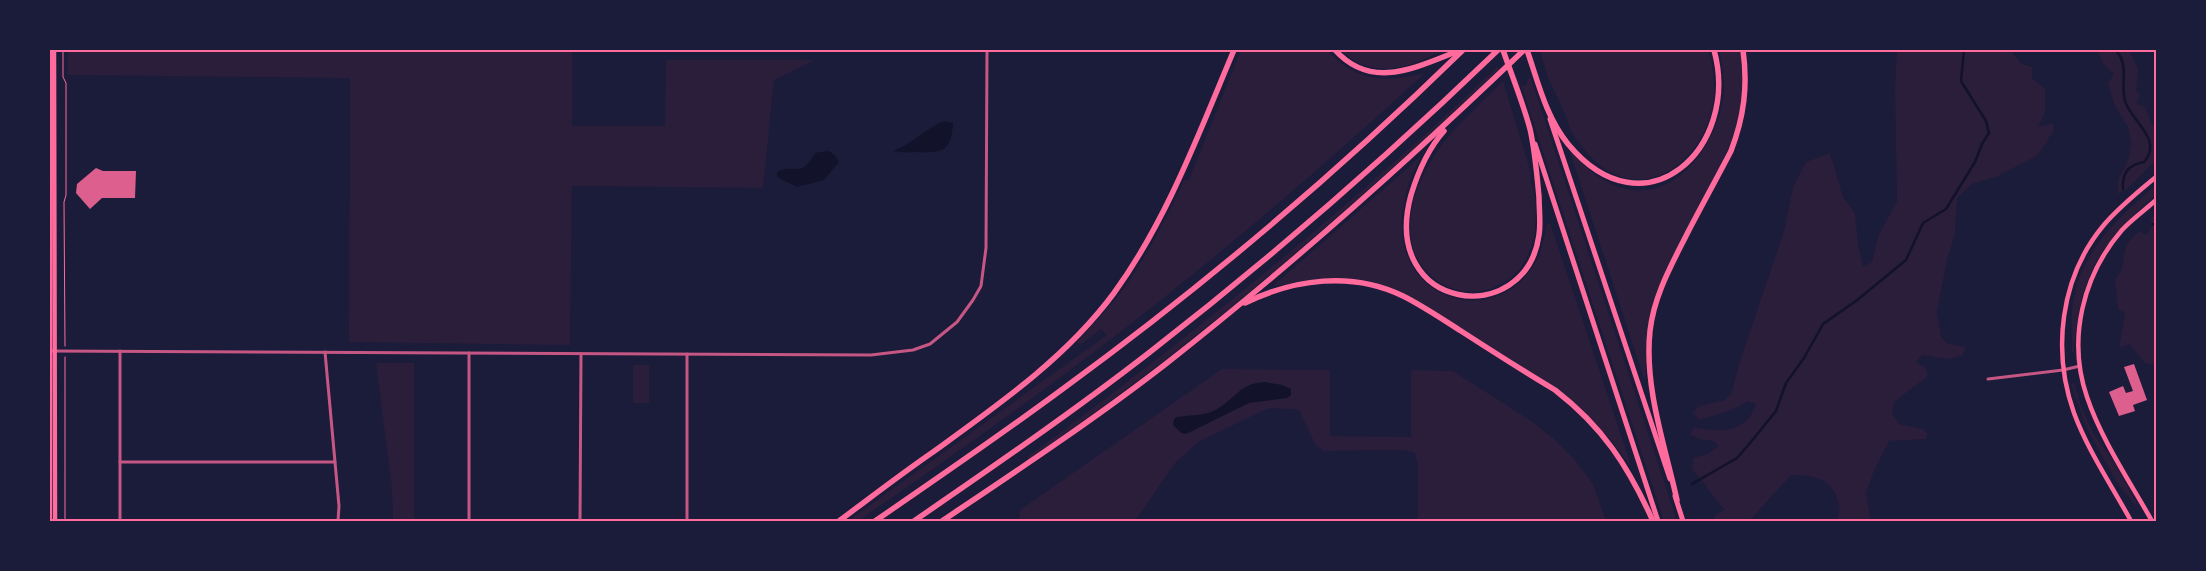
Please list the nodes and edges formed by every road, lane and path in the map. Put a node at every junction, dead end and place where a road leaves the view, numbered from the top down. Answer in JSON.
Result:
{"nodes":[{"id":1,"x":54,"y":50,"type":"edge"},
{"id":2,"x":64,"y":50,"type":"edge"},
{"id":3,"x":987,"y":50,"type":"edge"},
{"id":4,"x":1234,"y":50,"type":"edge"},
{"id":5,"x":1335,"y":50,"type":"edge"},
{"id":6,"x":1462,"y":50,"type":"edge"},
{"id":7,"x":1498,"y":50,"type":"edge"},
{"id":8,"x":1504,"y":50,"type":"edge"},
{"id":9,"x":1526,"y":50,"type":"edge"},
{"id":10,"x":1714,"y":50,"type":"edge"},
{"id":11,"x":1743,"y":50,"type":"edge"},
{"id":12,"x":1546,"y":107,"type":"junction"},
{"id":13,"x":1454,"y":117,"type":"junction"},
{"id":14,"x":1530,"y":130,"type":"junction"},
{"id":15,"x":2156,"y":177,"type":"edge"},
{"id":16,"x":2156,"y":200,"type":"edge"},
{"id":17,"x":1236,"y":307,"type":"junction"},
{"id":18,"x":50,"y":350,"type":"edge"},
{"id":19,"x":56,"y":350,"type":"junction"},
{"id":20,"x":65,"y":350,"type":"junction"},
{"id":21,"x":120,"y":351,"type":"junction"},
{"id":22,"x":325,"y":352,"type":"junction"},
{"id":23,"x":469,"y":353,"type":"junction"},
{"id":24,"x":581,"y":354,"type":"junction"},
{"id":25,"x":687,"y":354,"type":"junction"},
{"id":26,"x":2080,"y":366,"type":"junction"},
{"id":27,"x":2063,"y":370,"type":"junction"},
{"id":28,"x":1988,"y":379,"type":"dead end"},
{"id":29,"x":120,"y":462,"type":"junction"},
{"id":30,"x":335,"y":462,"type":"junction"},
{"id":31,"x":1676,"y":500,"type":"junction"},
{"id":32,"x":687,"y":519,"type":"dead end"},
{"id":33,"x":56,"y":521,"type":"edge"},
{"id":34,"x":65,"y":521,"type":"edge"},
{"id":35,"x":120,"y":521,"type":"edge"},
{"id":36,"x":338,"y":521,"type":"edge"},
{"id":37,"x":469,"y":521,"type":"edge"},
{"id":38,"x":580,"y":521,"type":"edge"},
{"id":39,"x":839,"y":521,"type":"edge"},
{"id":40,"x":875,"y":521,"type":"edge"},
{"id":41,"x":914,"y":521,"type":"edge"},
{"id":42,"x":942,"y":521,"type":"edge"},
{"id":43,"x":1653,"y":521,"type":"edge"},
{"id":44,"x":1658,"y":521,"type":"edge"},
{"id":45,"x":1683,"y":521,"type":"edge"},
{"id":46,"x":2131,"y":521,"type":"edge"},
{"id":47,"x":2152,"y":521,"type":"edge"}],
"edges":[{"from":1,"to":19,"type":"main road"},
{"from":2,"to":20,"type":"path"},
{"from":3,"to":25,"type":"street"},
{"from":4,"to":39,"type":"highway"},
{"from":5,"to":6,"type":"highway"},
{"from":6,"to":40,"type":"highway"},
{"from":7,"to":41,"type":"highway"},
{"from":8,"to":14,"type":"highway"},
{"from":9,"to":12,"type":"highway"},
{"from":9,"to":13,"type":"highway"},
{"from":10,"to":12,"type":"highway"},
{"from":11,"to":31,"type":"highway"},
{"from":12,"to":31,"type":"main road"},
{"from":13,"to":14,"type":"highway"},
{"from":13,"to":17,"type":"highway"},
{"from":14,"to":44,"type":"main road"},
{"from":15,"to":27,"type":"main road"},
{"from":16,"to":26,"type":"main road"},
{"from":17,"to":42,"type":"highway"},
{"from":17,"to":43,"type":"highway"},
{"from":18,"to":19,"type":"street"},
{"from":19,"to":20,"type":"street"},
{"from":19,"to":33,"type":"main road"},
{"from":20,"to":21,"type":"street"},
{"from":20,"to":34,"type":"path"},
{"from":21,"to":22,"type":"street"},
{"from":21,"to":29,"type":"street"},
{"from":22,"to":23,"type":"street"},
{"from":22,"to":30,"type":"street"},
{"from":23,"to":24,"type":"street"},
{"from":23,"to":37,"type":"street"},
{"from":24,"to":25,"type":"street"},
{"from":24,"to":38,"type":"street"},
{"from":25,"to":32,"type":"street"},
{"from":26,"to":27,"type":"street"},
{"from":26,"to":47,"type":"main road"},
{"from":27,"to":28,"type":"street"},
{"from":27,"to":46,"type":"main road"},
{"from":29,"to":30,"type":"street"},
{"from":29,"to":35,"type":"street"},
{"from":30,"to":36,"type":"street"},
{"from":31,"to":45,"type":"main road"}]}
